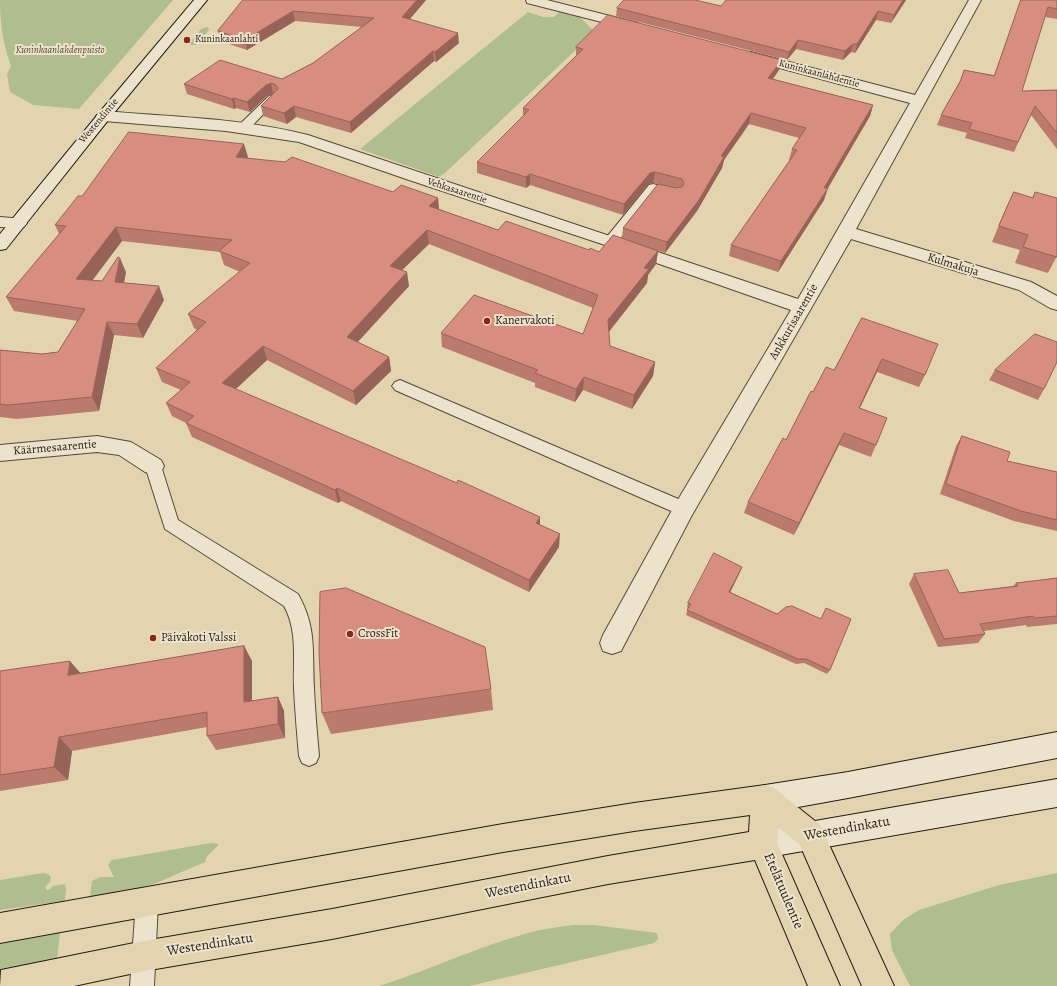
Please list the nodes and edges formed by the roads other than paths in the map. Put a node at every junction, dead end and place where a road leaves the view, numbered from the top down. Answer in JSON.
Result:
{"nodes":[{"id":1,"x":201,"y":0,"type":"edge"},
{"id":2,"x":532,"y":0,"type":"edge"},
{"id":3,"x":975,"y":0,"type":"edge"},
{"id":4,"x":645,"y":29,"type":"edge"},
{"id":5,"x":736,"y":52,"type":"edge"},
{"id":6,"x":273,"y":98,"type":"edge"},
{"id":7,"x":920,"y":101,"type":"junction"},
{"id":8,"x":104,"y":116,"type":"junction"},
{"id":9,"x":243,"y":128,"type":"junction"},
{"id":10,"x":675,"y":194,"type":"edge"},
{"id":11,"x":0,"y":222,"type":"edge"},
{"id":12,"x":18,"y":224,"type":"junction"},
{"id":13,"x":846,"y":232,"type":"junction"},
{"id":14,"x":611,"y":241,"type":"junction"},
{"id":15,"x":0,"y":245,"type":"edge"},
{"id":16,"x":1057,"y":304,"type":"edge"},
{"id":17,"x":802,"y":307,"type":"junction"},
{"id":18,"x":400,"y":386,"type":"dead end"},
{"id":19,"x":0,"y":453,"type":"edge"},
{"id":20,"x":152,"y":466,"type":"joint"},
{"id":21,"x":684,"y":509,"type":"junction"},
{"id":22,"x":612,"y":643,"type":"dead end"},
{"id":23,"x":1057,"y":745,"type":"edge"},
{"id":24,"x":309,"y":756,"type":"dead end"},
{"id":25,"x":1057,"y":793,"type":"edge"},
{"id":26,"x":765,"y":799,"type":"junction"},
{"id":27,"x":810,"y":835,"type":"junction"},
{"id":28,"x":763,"y":844,"type":"junction"},
{"id":29,"x":147,"y":902,"type":"junction"},
{"id":30,"x":0,"y":928,"type":"edge"},
{"id":31,"x":144,"y":956,"type":"junction"},
{"id":32,"x":1,"y":986,"type":"edge"},
{"id":33,"x":142,"y":986,"type":"edge"},
{"id":34,"x":824,"y":986,"type":"edge"},
{"id":35,"x":878,"y":986,"type":"edge"}],
"edges":[{"from":1,"to":8,"type":"street","name":"Westendintie"},
{"from":2,"to":4,"type":"street"},
{"from":3,"to":7,"type":"street","name":"Ankkurisaarentie"},
{"from":5,"to":7,"type":"street","name":"Kuninkaanlahdentie"},
{"from":6,"to":9,"type":"lane"},
{"from":7,"to":13,"type":"street","name":"Ankkurisaarentie"},
{"from":8,"to":9,"type":"street","name":"Vehkasaarentie"},
{"from":8,"to":12,"type":"street","name":"Westendintie"},
{"from":9,"to":14,"type":"street","name":"Vehkasaarentie"},
{"from":10,"to":14,"type":"lane"},
{"from":11,"to":12,"type":"street"},
{"from":12,"to":15,"type":"street","name":"Westendintie"},
{"from":13,"to":16,"type":"street","name":"Kulmakuja"},
{"from":13,"to":17,"type":"street","name":"Ankkurisaarentie"},
{"from":14,"to":17,"type":"street","name":"Vehkasaarentie"},
{"from":17,"to":21,"type":"street","name":"Ankkurisaarentie"},
{"from":18,"to":21,"type":"lane"},
{"from":19,"to":20,"type":"street","name":"Käärmesaarentie"},
{"from":20,"to":24,"type":"lane"},
{"from":21,"to":22,"type":"street","name":"Ankkurisaarentie"},
{"from":23,"to":26,"type":"street"},
{"from":25,"to":27,"type":"street","name":"Westendinkatu"},
{"from":26,"to":27,"type":"main road"},
{"from":26,"to":28,"type":"main road","name":"Etelätuulentie"},
{"from":26,"to":29,"type":"main road"},
{"from":27,"to":28,"type":"street","name":"Westendinkatu"},
{"from":27,"to":35,"type":"main road"},
{"from":28,"to":31,"type":"main road","name":"Westendinkatu"},
{"from":28,"to":34,"type":"main road","name":"Etelätuulentie"},
{"from":29,"to":30,"type":"main road"},
{"from":29,"to":31,"type":"lane"},
{"from":31,"to":32,"type":"main road","name":"Westendinkatu"},
{"from":31,"to":33,"type":"lane"}]}
